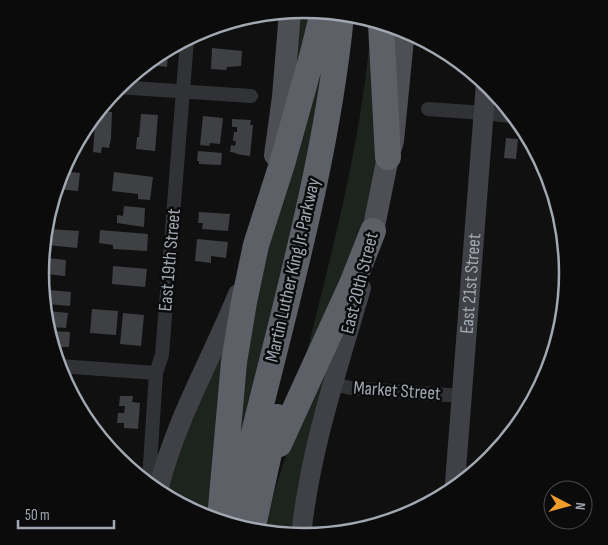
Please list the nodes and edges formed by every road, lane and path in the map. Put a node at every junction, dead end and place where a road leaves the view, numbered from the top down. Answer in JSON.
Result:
{"nodes":[{"id":1,"x":289,"y":18,"type":"edge"},
{"id":2,"x":321,"y":18,"type":"edge"},
{"id":3,"x":340,"y":20,"type":"edge"},
{"id":4,"x":358,"y":23,"type":"edge"},
{"id":5,"x":382,"y":30,"type":"edge"},
{"id":6,"x":403,"y":38,"type":"edge"},
{"id":7,"x":186,"y":47,"type":"edge"},
{"id":8,"x":129,"y":88,"type":"edge"},
{"id":9,"x":183,"y":91,"type":"junction"},
{"id":10,"x":485,"y":93,"type":"edge"},
{"id":11,"x":251,"y":96,"type":"dead end"},
{"id":12,"x":428,"y":109,"type":"dead end"},
{"id":13,"x":484,"y":113,"type":"junction"},
{"id":14,"x":505,"y":115,"type":"edge"},
{"id":15,"x":388,"y":157,"type":"junction"},
{"id":16,"x":373,"y":231,"type":"junction"},
{"id":17,"x":256,"y":245,"type":"junction"},
{"id":18,"x":67,"y":367,"type":"edge"},
{"id":19,"x":156,"y":373,"type":"junction"},
{"id":20,"x":332,"y":384,"type":"junction"},
{"id":21,"x":462,"y":396,"type":"junction"},
{"id":22,"x":267,"y":457,"type":"junction"},
{"id":23,"x":149,"y":475,"type":"edge"},
{"id":24,"x":455,"y":478,"type":"edge"},
{"id":25,"x":160,"y":484,"type":"edge"},
{"id":26,"x":221,"y":513,"type":"edge"},
{"id":27,"x":234,"y":518,"type":"edge"},
{"id":28,"x":254,"y":523,"type":"edge"},
{"id":29,"x":301,"y":528,"type":"edge"}],
"edges":[{"from":1,"to":17,"type":"main road"},
{"from":2,"to":17,"type":"highway"},
{"from":3,"to":27,"type":"highway","name":"Martin Luther King Jr. Parkway"},
{"from":4,"to":22,"type":"highway","name":"Martin Luther King Jr. Parkway"},
{"from":5,"to":15,"type":"highway"},
{"from":6,"to":15,"type":"main road","name":"East 20th Street"},
{"from":7,"to":9,"type":"street","name":"East 19th Street"},
{"from":8,"to":9,"type":"street"},
{"from":9,"to":11,"type":"street"},
{"from":9,"to":19,"type":"street","name":"East 19th Street"},
{"from":10,"to":13,"type":"street","name":"East 21st Street"},
{"from":12,"to":13,"type":"street"},
{"from":13,"to":14,"type":"street"},
{"from":13,"to":21,"type":"street","name":"East 21st Street"},
{"from":15,"to":16,"type":"main road","name":"East 20th Street"},
{"from":16,"to":20,"type":"street","name":"East 20th Street"},
{"from":16,"to":22,"type":"highway"},
{"from":17,"to":25,"type":"street"},
{"from":17,"to":26,"type":"highway"},
{"from":18,"to":19,"type":"street"},
{"from":19,"to":23,"type":"street","name":"East 19th Street"},
{"from":20,"to":21,"type":"street","name":"Market Street"},
{"from":20,"to":29,"type":"street","name":"East 20th Street"},
{"from":21,"to":24,"type":"street","name":"East 21st Street"},
{"from":22,"to":28,"type":"highway","name":"Martin Luther King Jr. Parkway"}]}
